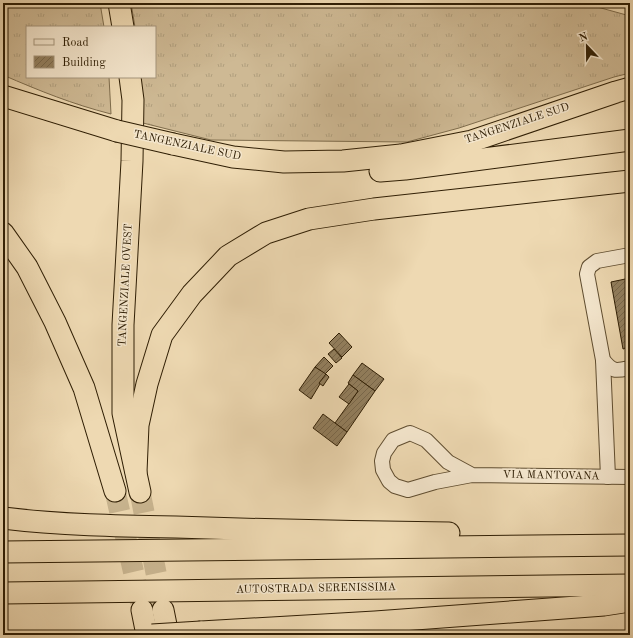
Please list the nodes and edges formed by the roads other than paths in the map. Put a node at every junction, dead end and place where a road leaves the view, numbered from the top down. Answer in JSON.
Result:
{"nodes":[{"id":1,"x":119,"y":3,"type":"edge"},
{"id":2,"x":123,"y":26,"type":"edge"},
{"id":3,"x":130,"y":78,"type":"edge"},
{"id":4,"x":630,"y":88,"type":"edge"},
{"id":5,"x":3,"y":96,"type":"edge"},
{"id":6,"x":630,"y":140,"type":"edge"},
{"id":7,"x":233,"y":157,"type":"junction"},
{"id":8,"x":630,"y":181,"type":"edge"},
{"id":9,"x":3,"y":233,"type":"edge"},
{"id":10,"x":630,"y":255,"type":"edge"},
{"id":11,"x":604,"y":360,"type":"junction"},
{"id":12,"x":630,"y":368,"type":"edge"},
{"id":13,"x":136,"y":472,"type":"junction"},
{"id":14,"x":472,"y":475,"type":"junction"},
{"id":15,"x":608,"y":477,"type":"junction"},
{"id":16,"x":630,"y":477,"type":"edge"},
{"id":17,"x":115,"y":491,"type":"tunnel mouth"},
{"id":18,"x":140,"y":492,"type":"tunnel mouth"},
{"id":19,"x":3,"y":518,"type":"edge"},
{"id":20,"x":581,"y":545,"type":"junction"},
{"id":21,"x":630,"y":545,"type":"edge"},
{"id":22,"x":3,"y":552,"type":"edge"},
{"id":23,"x":630,"y":585,"type":"edge"},
{"id":24,"x":3,"y":593,"type":"edge"},
{"id":25,"x":630,"y":601,"type":"edge"},
{"id":26,"x":142,"y":610,"type":"tunnel mouth"},
{"id":27,"x":163,"y":610,"type":"tunnel mouth"},
{"id":28,"x":147,"y":635,"type":"edge"},
{"id":29,"x":152,"y":635,"type":"edge"},
{"id":30,"x":168,"y":635,"type":"edge"}],
"edges":[{"from":1,"to":2,"type":"highway"},
{"from":3,"to":13,"type":"highway","name":"TANGENZIALE OVEST"},
{"from":4,"to":7,"type":"highway","name":"TANGENZIALE SUD"},
{"from":5,"to":7,"type":"highway","name":"TANGENZIALE SUD","bridge":true},
{"from":6,"to":7,"type":"highway"},
{"from":8,"to":13,"type":"highway"},
{"from":9,"to":17,"type":"highway"},
{"from":10,"to":11,"type":"street"},
{"from":11,"to":12,"type":"street"},
{"from":11,"to":15,"type":"street"},
{"from":13,"to":18,"type":"highway","name":"TANGENZIALE OVEST"},
{"from":14,"to":14,"type":"street","name":"VIA MANTOVANA"},
{"from":14,"to":15,"type":"street","name":"VIA MANTOVANA"},
{"from":15,"to":16,"type":"street","name":"VIA MANTOVANA"},
{"from":19,"to":20,"type":"highway"},
{"from":20,"to":21,"type":"highway"},
{"from":20,"to":22,"type":"highway"},
{"from":23,"to":24,"type":"highway","name":"AUTOSTRADA SERENISSIMA"},
{"from":25,"to":29,"type":"highway","bridge":true},
{"from":26,"to":28,"type":"highway"},
{"from":27,"to":30,"type":"highway"}]}
